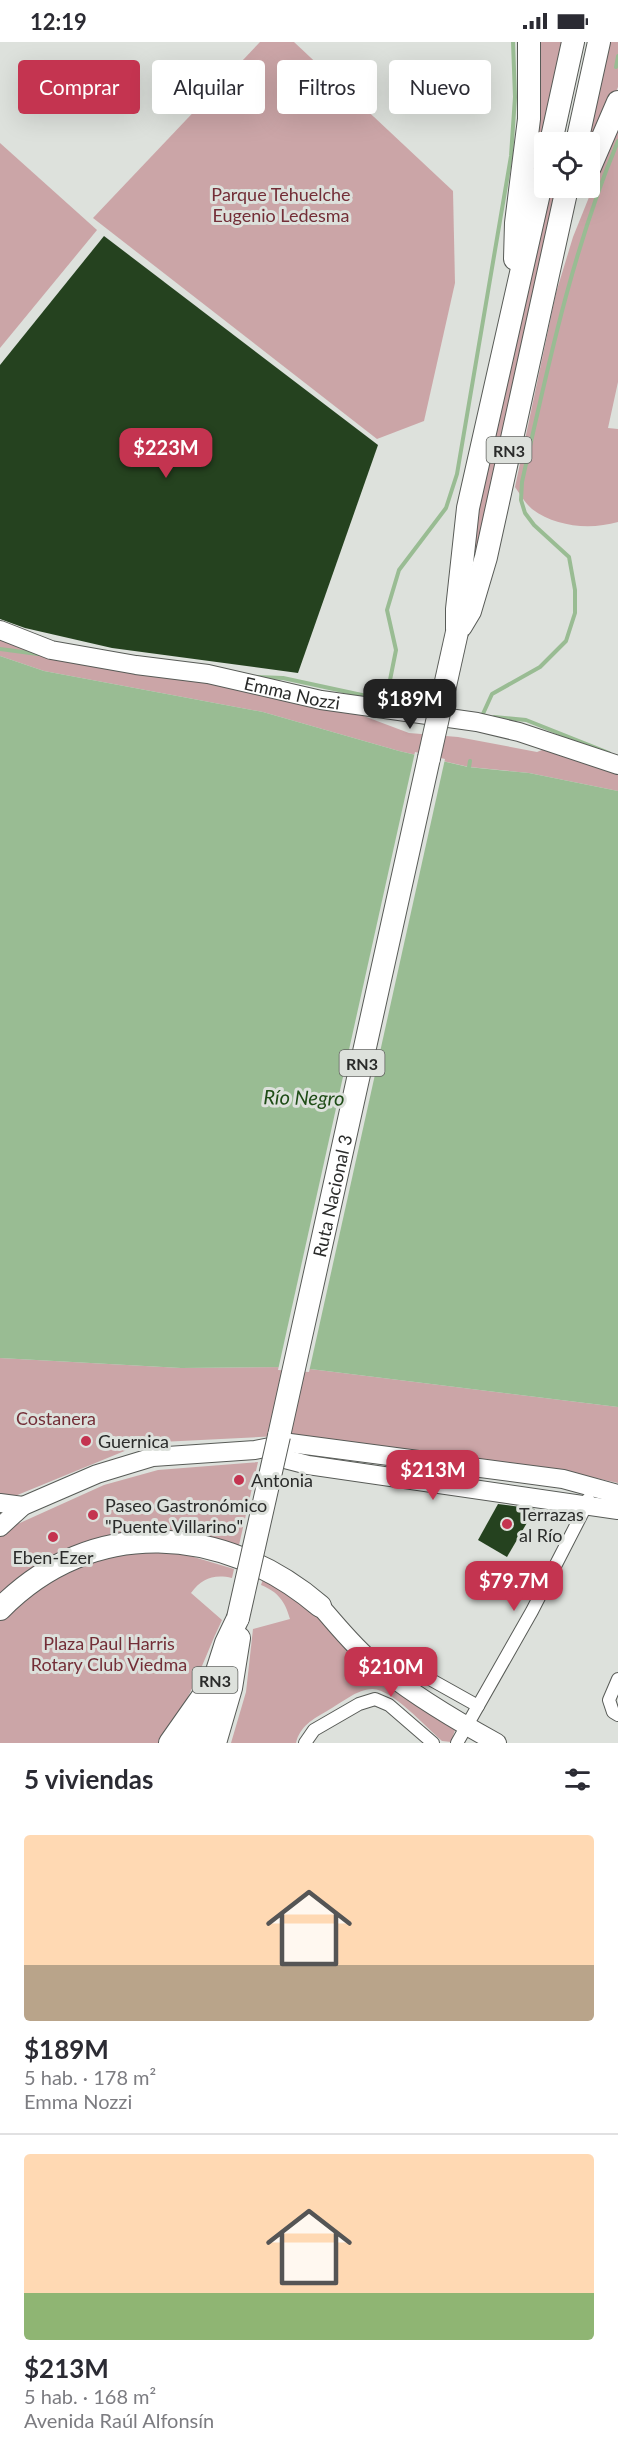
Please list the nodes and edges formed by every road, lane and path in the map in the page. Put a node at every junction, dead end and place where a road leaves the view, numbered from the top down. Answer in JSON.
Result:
{"nodes":[{"id":1,"x":529,"y":42,"type":"edge"},
{"id":2,"x":573,"y":42,"type":"edge"},
{"id":3,"x":599,"y":42,"type":"edge"},
{"id":4,"x":618,"y":102,"type":"edge"},
{"id":5,"x":553,"y":132,"type":"edge"},
{"id":6,"x":579,"y":132,"type":"edge"},
{"id":7,"x":600,"y":144,"type":"edge"},
{"id":8,"x":538,"y":198,"type":"edge"},
{"id":9,"x":565,"y":198,"type":"edge"},
{"id":10,"x":577,"y":198,"type":"edge"},
{"id":11,"x":550,"y":263,"type":"junction"},
{"id":12,"x":513,"y":314,"type":"junction"},
{"id":13,"x":0,"y":630,"type":"edge"},
{"id":14,"x":457,"y":632,"type":"junction"},
{"id":15,"x":618,"y":765,"type":"edge"},
{"id":16,"x":618,"y":1494,"type":"edge"},
{"id":17,"x":588,"y":1495,"type":"junction"},
{"id":18,"x":0,"y":1503,"type":"edge"},
{"id":19,"x":23,"y":1506,"type":"junction"},
{"id":20,"x":618,"y":1510,"type":"edge"},
{"id":21,"x":0,"y":1527,"type":"edge"},
{"id":22,"x":320,"y":1606,"type":"joint"},
{"id":23,"x":0,"y":1609,"type":"edge"},
{"id":24,"x":238,"y":1618,"type":"junction"},
{"id":25,"x":392,"y":1677,"type":"junction"},
{"id":26,"x":618,"y":1679,"type":"edge"},
{"id":27,"x":214,"y":1683,"type":"junction"},
{"id":28,"x":478,"y":1706,"type":"junction"},
{"id":29,"x":618,"y":1715,"type":"edge"},
{"id":30,"x":466,"y":1726,"type":"junction"},
{"id":31,"x":306,"y":1740,"type":"edge"},
{"id":32,"x":170,"y":1743,"type":"edge"},
{"id":33,"x":194,"y":1743,"type":"edge"},
{"id":34,"x":215,"y":1743,"type":"edge"},
{"id":35,"x":433,"y":1743,"type":"edge"},
{"id":36,"x":457,"y":1743,"type":"edge"},
{"id":37,"x":498,"y":1743,"type":"edge"}],
"edges":[{"from":1,"to":12,"type":"highway"},
{"from":2,"to":5,"type":"highway"},
{"from":3,"to":6,"type":"highway"},
{"from":4,"to":7,"type":"highway"},
{"from":8,"to":12,"type":"highway","number":"RN3"},
{"from":9,"to":11,"type":"highway","number":"RN3"},
{"from":10,"to":11,"type":"highway"},
{"from":11,"to":14,"type":"highway","number":"RN3"},
{"from":12,"to":14,"type":"highway","number":"RN3"},
{"from":13,"to":15,"type":"main road","name":"Emma Nozzi"},
{"from":14,"to":24,"type":"highway","name":"Ruta Nacional 3","number":"RN3","bridge":true},
{"from":16,"to":17,"type":"main road"},
{"from":17,"to":19,"type":"main road"},
{"from":17,"to":20,"type":"main road"},
{"from":17,"to":28,"type":"street"},
{"from":18,"to":19,"type":"main road"},
{"from":19,"to":21,"type":"main road"},
{"from":22,"to":23,"type":"highway"},
{"from":22,"to":25,"type":"main road"},
{"from":24,"to":27,"type":"highway","name":"Ruta Nacional 3","number":"RN3"},
{"from":24,"to":34,"type":"highway","name":"Ruta Nacional 3","number":"RN3"},
{"from":25,"to":28,"type":"street"},
{"from":25,"to":30,"type":"main road"},
{"from":26,"to":29,"type":"street"},
{"from":27,"to":32,"type":"highway"},
{"from":27,"to":33,"type":"highway","name":"Ruta Nacional 3","number":"RN3"},
{"from":28,"to":30,"type":"street"},
{"from":30,"to":36,"type":"street"},
{"from":30,"to":37,"type":"main road"},
{"from":31,"to":35,"type":"street"}]}
